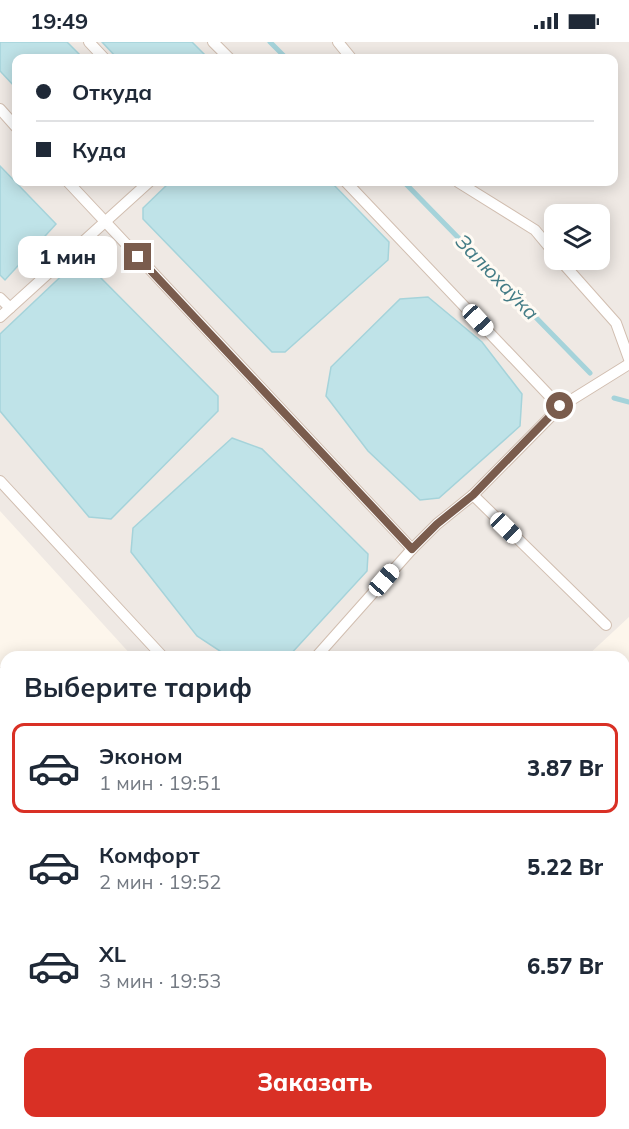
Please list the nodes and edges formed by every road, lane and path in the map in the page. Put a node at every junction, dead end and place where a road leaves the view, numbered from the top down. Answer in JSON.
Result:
{"nodes":[{"id":1,"x":89,"y":42,"type":"edge"},
{"id":2,"x":213,"y":42,"type":"edge"},
{"id":3,"x":338,"y":42,"type":"edge"},
{"id":4,"x":100,"y":54,"type":"edge"},
{"id":5,"x":225,"y":54,"type":"edge"},
{"id":6,"x":348,"y":54,"type":"edge"},
{"id":7,"x":0,"y":109,"type":"edge"},
{"id":8,"x":12,"y":122,"type":"edge"},
{"id":9,"x":72,"y":186,"type":"edge"},
{"id":10,"x":145,"y":186,"type":"edge"},
{"id":11,"x":350,"y":186,"type":"edge"},
{"id":12,"x":464,"y":186,"type":"edge"},
{"id":13,"x":106,"y":222,"type":"junction"},
{"id":14,"x":544,"y":241,"type":"edge"},
{"id":15,"x":569,"y":270,"type":"edge"},
{"id":16,"x":0,"y":298,"type":"edge"},
{"id":17,"x":10,"y":308,"type":"junction"},
{"id":18,"x":0,"y":317,"type":"edge"},
{"id":19,"x":629,"y":359,"type":"edge"},
{"id":20,"x":629,"y":364,"type":"edge"},
{"id":21,"x":560,"y":406,"type":"junction"},
{"id":22,"x":0,"y":480,"type":"edge"},
{"id":23,"x":473,"y":495,"type":"junction"},
{"id":24,"x":412,"y":549,"type":"junction"},
{"id":25,"x":606,"y":625,"type":"dead end"},
{"id":26,"x":157,"y":651,"type":"edge"},
{"id":27,"x":321,"y":651,"type":"edge"}],
"edges":[{"from":1,"to":4,"type":"lane"},
{"from":2,"to":5,"type":"lane"},
{"from":3,"to":6,"type":"lane"},
{"from":7,"to":8,"type":"lane"},
{"from":9,"to":13,"type":"lane"},
{"from":10,"to":13,"type":"lane"},
{"from":11,"to":21,"type":"lane"},
{"from":12,"to":14,"type":"lane"},
{"from":13,"to":17,"type":"lane"},
{"from":13,"to":24,"type":"lane"},
{"from":15,"to":19,"type":"lane"},
{"from":16,"to":17,"type":"lane"},
{"from":17,"to":18,"type":"lane"},
{"from":20,"to":21,"type":"lane"},
{"from":21,"to":23,"type":"lane"},
{"from":22,"to":26,"type":"lane"},
{"from":23,"to":24,"type":"lane"},
{"from":23,"to":25,"type":"lane"},
{"from":24,"to":27,"type":"lane"}]}
